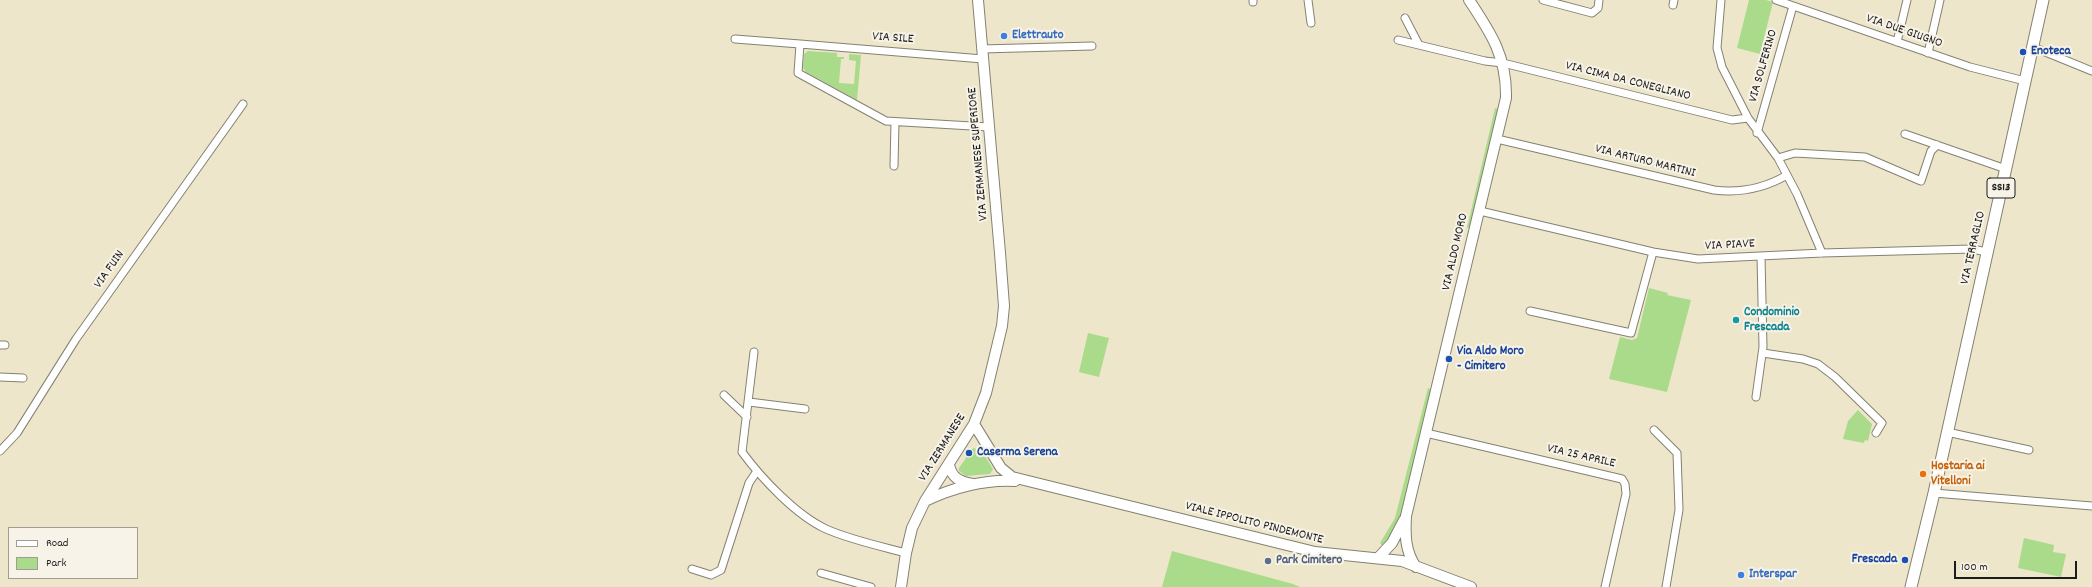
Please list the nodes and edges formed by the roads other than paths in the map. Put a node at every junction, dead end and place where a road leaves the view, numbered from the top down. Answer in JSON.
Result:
{"nodes":[{"id":1,"x":978,"y":0,"type":"edge"},
{"id":2,"x":1308,"y":0,"type":"edge"},
{"id":3,"x":1469,"y":0,"type":"edge"},
{"id":4,"x":1543,"y":0,"type":"edge"},
{"id":5,"x":1599,"y":0,"type":"edge"},
{"id":6,"x":1721,"y":0,"type":"edge"},
{"id":7,"x":1776,"y":0,"type":"edge"},
{"id":8,"x":1907,"y":0,"type":"edge"},
{"id":9,"x":1940,"y":0,"type":"edge"},
{"id":10,"x":2043,"y":0,"type":"edge"},
{"id":11,"x":1793,"y":6,"type":"junction"},
{"id":12,"x":1405,"y":18,"type":"dead end"},
{"id":13,"x":1311,"y":23,"type":"dead end"},
{"id":14,"x":736,"y":40,"type":"dead end"},
{"id":15,"x":1398,"y":40,"type":"dead end"},
{"id":16,"x":1897,"y":42,"type":"junction"},
{"id":17,"x":800,"y":44,"type":"junction"},
{"id":18,"x":1418,"y":45,"type":"junction"},
{"id":19,"x":1092,"y":46,"type":"dead end"},
{"id":20,"x":2033,"y":47,"type":"junction"},
{"id":21,"x":1928,"y":53,"type":"junction"},
{"id":22,"x":983,"y":54,"type":"junction"},
{"id":23,"x":1503,"y":63,"type":"junction"},
{"id":24,"x":2092,"y":71,"type":"edge"},
{"id":25,"x":2026,"y":80,"type":"junction"},
{"id":26,"x":243,"y":104,"type":"dead end"},
{"id":27,"x":1748,"y":118,"type":"junction"},
{"id":28,"x":895,"y":122,"type":"junction"},
{"id":29,"x":989,"y":127,"type":"junction"},
{"id":30,"x":1757,"y":133,"type":"junction"},
{"id":31,"x":1905,"y":134,"type":"dead end"},
{"id":32,"x":1497,"y":139,"type":"junction"},
{"id":33,"x":1937,"y":145,"type":"junction"},
{"id":34,"x":1778,"y":158,"type":"junction"},
{"id":35,"x":894,"y":166,"type":"dead end"},
{"id":36,"x":2006,"y":169,"type":"junction"},
{"id":37,"x":1787,"y":175,"type":"junction"},
{"id":38,"x":1480,"y":211,"type":"junction"},
{"id":39,"x":1653,"y":252,"type":"junction"},
{"id":40,"x":1987,"y":252,"type":"junction"},
{"id":41,"x":1822,"y":253,"type":"junction"},
{"id":42,"x":1760,"y":256,"type":"junction"},
{"id":43,"x":1004,"y":306,"type":"joint"},
{"id":44,"x":1530,"y":311,"type":"dead end"},
{"id":45,"x":754,"y":352,"type":"dead end"},
{"id":46,"x":1763,"y":354,"type":"junction"},
{"id":47,"x":0,"y":377,"type":"edge"},
{"id":48,"x":23,"y":378,"type":"dead end"},
{"id":49,"x":724,"y":395,"type":"dead end"},
{"id":50,"x":1756,"y":397,"type":"dead end"},
{"id":51,"x":749,"y":402,"type":"junction"},
{"id":52,"x":805,"y":409,"type":"dead end"},
{"id":53,"x":747,"y":417,"type":"junction"},
{"id":54,"x":974,"y":424,"type":"junction"},
{"id":55,"x":1654,"y":430,"type":"dead end"},
{"id":56,"x":1426,"y":432,"type":"junction"},
{"id":57,"x":1947,"y":432,"type":"junction"},
{"id":58,"x":1876,"y":433,"type":"dead end"},
{"id":59,"x":2029,"y":450,"type":"dead end"},
{"id":60,"x":0,"y":451,"type":"edge"},
{"id":61,"x":949,"y":465,"type":"junction"},
{"id":62,"x":757,"y":471,"type":"junction"},
{"id":63,"x":1031,"y":483,"type":"junction"},
{"id":64,"x":975,"y":484,"type":"junction"},
{"id":65,"x":1934,"y":493,"type":"junction"},
{"id":66,"x":925,"y":501,"type":"junction"},
{"id":67,"x":2092,"y":506,"type":"edge"},
{"id":68,"x":1406,"y":516,"type":"junction"},
{"id":69,"x":1392,"y":543,"type":"junction"},
{"id":70,"x":1407,"y":548,"type":"junction"},
{"id":71,"x":906,"y":553,"type":"junction"},
{"id":72,"x":1378,"y":558,"type":"junction"},
{"id":73,"x":1397,"y":560,"type":"junction"},
{"id":74,"x":1416,"y":566,"type":"junction"},
{"id":75,"x":692,"y":569,"type":"dead end"},
{"id":76,"x":821,"y":573,"type":"dead end"},
{"id":77,"x":872,"y":587,"type":"edge"},
{"id":78,"x":901,"y":587,"type":"edge"},
{"id":79,"x":1470,"y":587,"type":"edge"},
{"id":80,"x":1605,"y":587,"type":"edge"},
{"id":81,"x":1666,"y":587,"type":"edge"},
{"id":82,"x":1911,"y":587,"type":"edge"}],
"edges":[{"from":1,"to":22,"type":"street","name":"VIA ZERMANESE SUPERIORE"},
{"from":2,"to":13,"type":"street"},
{"from":3,"to":23,"type":"street","name":"VIA ALDO MORO"},
{"from":4,"to":5,"type":"street"},
{"from":6,"to":27,"type":"street"},
{"from":7,"to":11,"type":"street","name":"VIA DUE GIUGNO"},
{"from":8,"to":16,"type":"street"},
{"from":9,"to":21,"type":"street"},
{"from":10,"to":20,"type":"main road","name":"VIA TERRAGLIO","number":"SS13"},
{"from":11,"to":16,"type":"street","name":"VIA DUE GIUGNO"},
{"from":11,"to":30,"type":"street","name":"VIA SOLFERINO"},
{"from":12,"to":18,"type":"street"},
{"from":14,"to":17,"type":"street","name":"VIA SILE"},
{"from":15,"to":18,"type":"street","name":"VIA CIMA DA CONEGLIANO"},
{"from":16,"to":21,"type":"street","name":"VIA DUE GIUGNO"},
{"from":17,"to":22,"type":"street","name":"VIA SILE"},
{"from":17,"to":28,"type":"street"},
{"from":18,"to":23,"type":"street","name":"VIA CIMA DA CONEGLIANO"},
{"from":19,"to":22,"type":"street","name":"VIA SILE"},
{"from":20,"to":24,"type":"street"},
{"from":20,"to":25,"type":"main road","name":"VIA TERRAGLIO","number":"SS13"},
{"from":21,"to":25,"type":"street","name":"VIA DUE GIUGNO"},
{"from":22,"to":29,"type":"street","name":"VIA ZERMANESE SUPERIORE"},
{"from":23,"to":27,"type":"street","name":"VIA CIMA DA CONEGLIANO"},
{"from":23,"to":32,"type":"street","name":"VIA ALDO MORO"},
{"from":25,"to":36,"type":"main road","name":"VIA TERRAGLIO","number":"SS13"},
{"from":26,"to":60,"type":"street","name":"VIA FUIN"},
{"from":27,"to":30,"type":"street"},
{"from":28,"to":29,"type":"street"},
{"from":28,"to":35,"type":"street"},
{"from":29,"to":43,"type":"street","name":"VIA ZERMANESE SUPERIORE"},
{"from":30,"to":34,"type":"street"},
{"from":31,"to":33,"type":"street"},
{"from":32,"to":37,"type":"street","name":"VIA ARTURO MARTINI"},
{"from":32,"to":38,"type":"street","name":"VIA ALDO MORO"},
{"from":33,"to":34,"type":"street"},
{"from":33,"to":36,"type":"street"},
{"from":34,"to":37,"type":"street"},
{"from":36,"to":40,"type":"main road","name":"VIA TERRAGLIO","number":"SS13"},
{"from":37,"to":41,"type":"street"},
{"from":38,"to":39,"type":"street","name":"VIA PIAVE"},
{"from":38,"to":56,"type":"street","name":"VIA ALDO MORO"},
{"from":39,"to":42,"type":"street","name":"VIA PIAVE"},
{"from":39,"to":44,"type":"street"},
{"from":40,"to":41,"type":"street","name":"VIA PIAVE"},
{"from":40,"to":57,"type":"main road","name":"VIA TERRAGLIO","number":"SS13"},
{"from":41,"to":42,"type":"street","name":"VIA PIAVE"},
{"from":42,"to":46,"type":"street"},
{"from":43,"to":54,"type":"street","name":"VIA ZERMANESE"},
{"from":45,"to":51,"type":"street"},
{"from":46,"to":50,"type":"street"},
{"from":46,"to":58,"type":"street"},
{"from":47,"to":48,"type":"street"},
{"from":49,"to":53,"type":"street"},
{"from":51,"to":52,"type":"street"},
{"from":51,"to":53,"type":"street"},
{"from":53,"to":62,"type":"street"},
{"from":54,"to":61,"type":"street","name":"VIA ZERMANESE"},
{"from":54,"to":63,"type":"street","name":"VIALE IPPOLITO PINDEMONTE"},
{"from":55,"to":81,"type":"street"},
{"from":56,"to":68,"type":"street","name":"VIA ALDO MORO"},
{"from":56,"to":80,"type":"street","name":"VIA 25 APRILE"},
{"from":57,"to":59,"type":"street"},
{"from":57,"to":65,"type":"main road","name":"VIA TERRAGLIO"},
{"from":61,"to":64,"type":"street","name":"VIALE IPPOLITO PINDEMONTE"},
{"from":61,"to":66,"type":"street","name":"VIA ZERMANESE"},
{"from":62,"to":71,"type":"street"},
{"from":62,"to":75,"type":"street"},
{"from":63,"to":64,"type":"street","name":"VIALE IPPOLITO PINDEMONTE"},
{"from":63,"to":72,"type":"street","name":"VIALE IPPOLITO PINDEMONTE"},
{"from":64,"to":66,"type":"street","name":"VIALE IPPOLITO PINDEMONTE"},
{"from":65,"to":67,"type":"street"},
{"from":65,"to":82,"type":"main road","name":"VIA TERRAGLIO"},
{"from":66,"to":71,"type":"street","name":"VIA ZERMANESE"},
{"from":68,"to":69,"type":"street"},
{"from":68,"to":70,"type":"street"},
{"from":69,"to":72,"type":"street"},
{"from":69,"to":73,"type":"street"},
{"from":70,"to":73,"type":"street"},
{"from":70,"to":74,"type":"street"},
{"from":71,"to":78,"type":"street","name":"VIA ZERMANESE"},
{"from":72,"to":73,"type":"street","name":"VIALE IPPOLITO PINDEMONTE"},
{"from":73,"to":74,"type":"street","name":"VIALE IPPOLITO PINDEMONTE"},
{"from":74,"to":79,"type":"street","name":"VIALE IPPOLITO PINDEMONTE"},
{"from":76,"to":77,"type":"street"}]}
